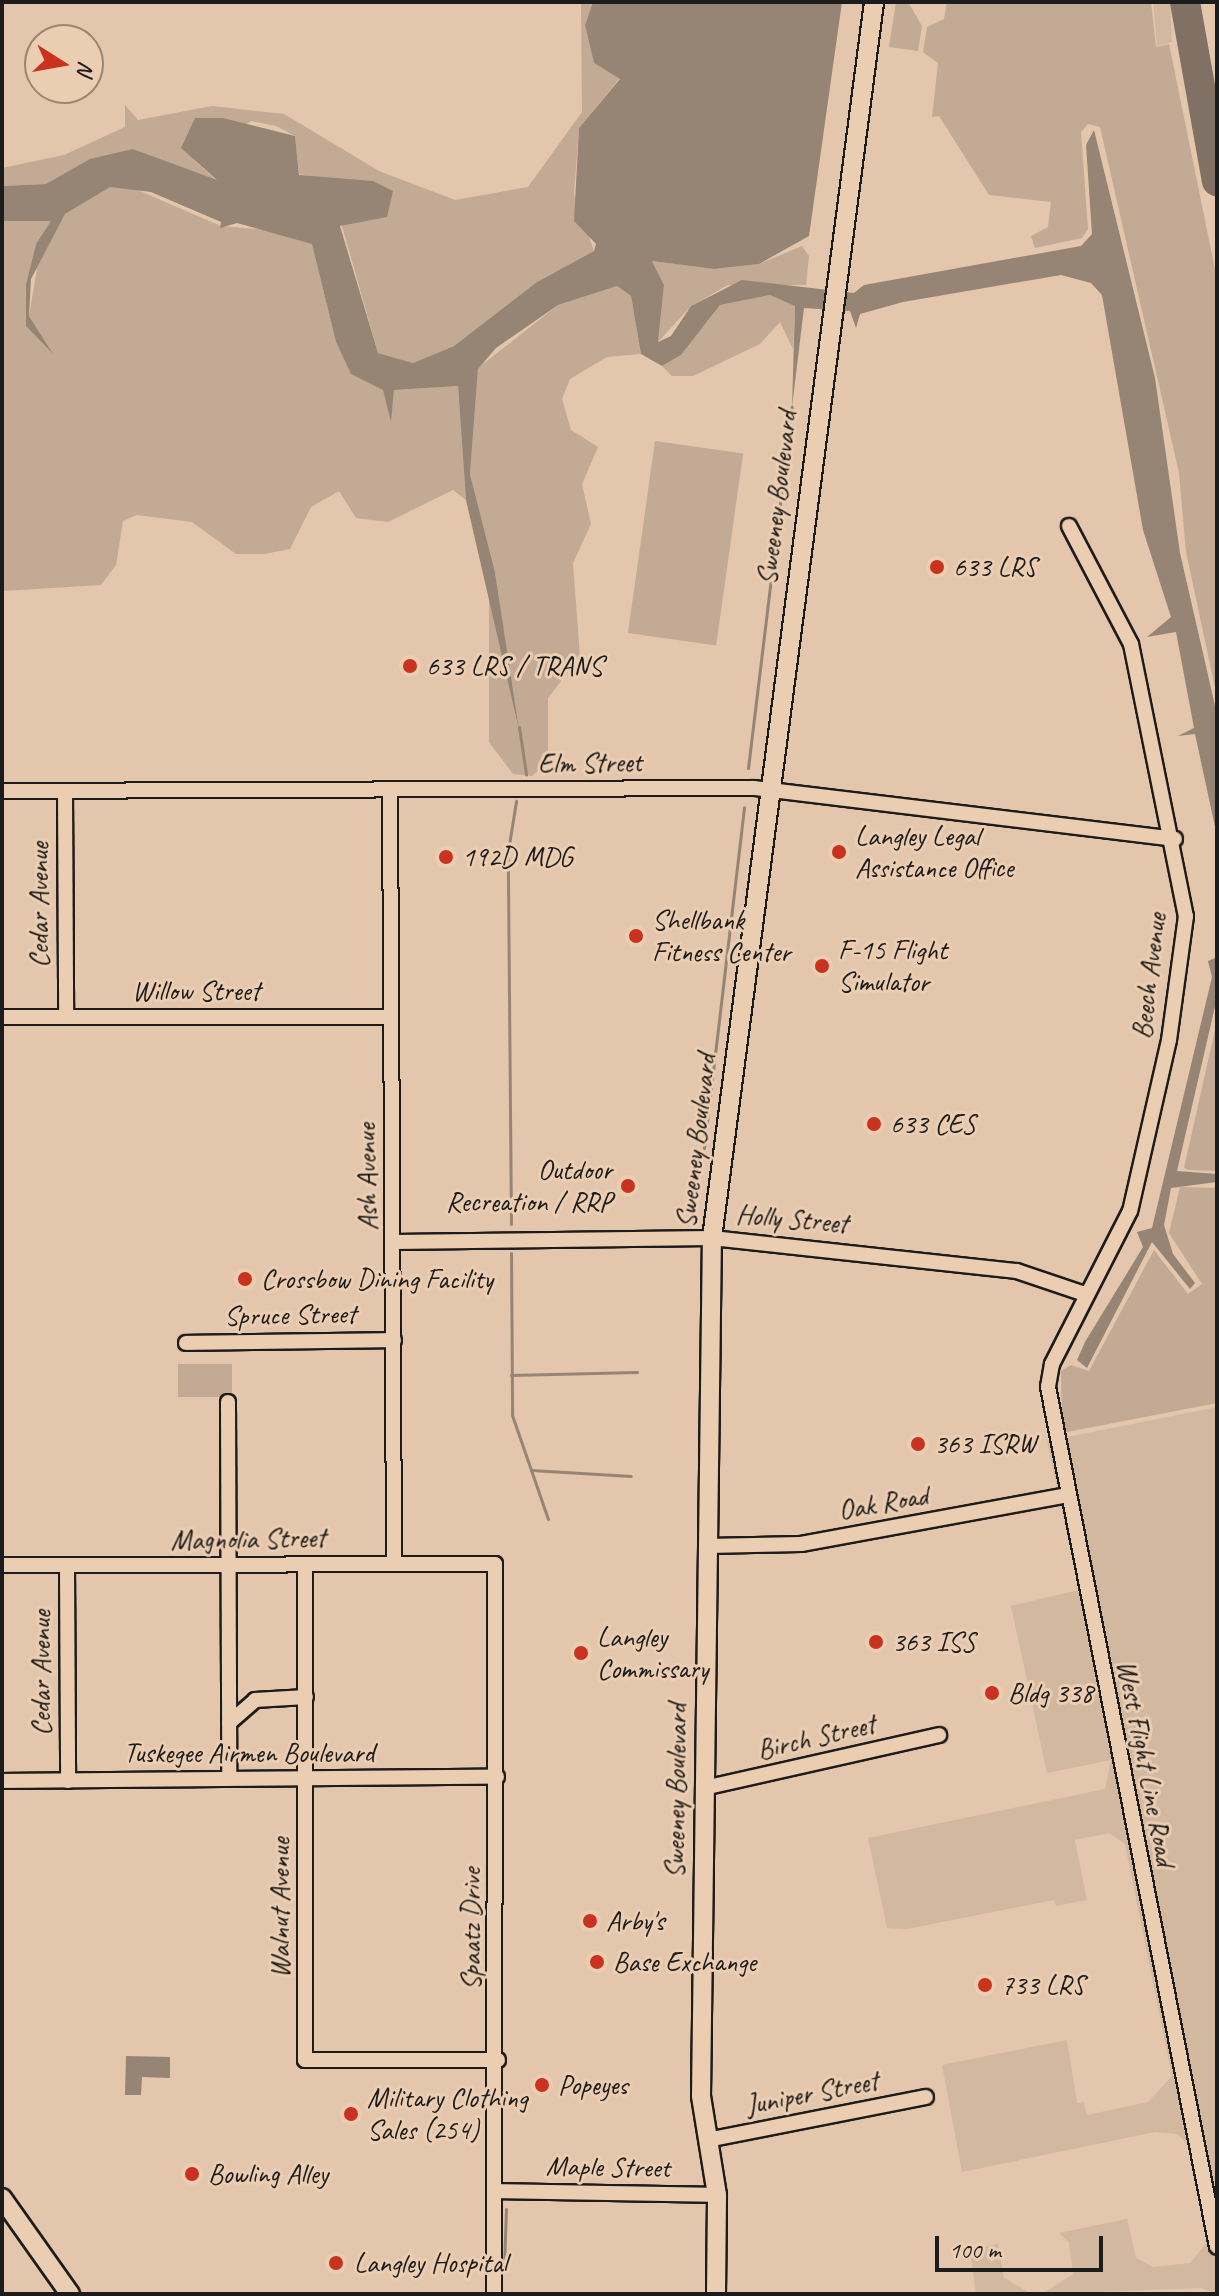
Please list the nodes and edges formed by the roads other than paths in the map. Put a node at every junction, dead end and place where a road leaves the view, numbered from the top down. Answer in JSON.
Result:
{"nodes":[{"id":1,"x":874,"y":2,"type":"edge"},
{"id":2,"x":1069,"y":526,"type":"dead end"},
{"id":3,"x":768,"y":789,"type":"junction"},
{"id":4,"x":2,"y":791,"type":"edge"},
{"id":5,"x":390,"y":791,"type":"junction"},
{"id":6,"x":65,"y":792,"type":"junction"},
{"id":7,"x":1175,"y":839,"type":"junction"},
{"id":8,"x":2,"y":1017,"type":"edge"},
{"id":9,"x":66,"y":1017,"type":"junction"},
{"id":10,"x":390,"y":1017,"type":"junction"},
{"id":11,"x":712,"y":1238,"type":"junction"},
{"id":12,"x":394,"y":1242,"type":"junction"},
{"id":13,"x":1085,"y":1294,"type":"junction"},
{"id":14,"x":394,"y":1340,"type":"junction"},
{"id":15,"x":186,"y":1343,"type":"dead end"},
{"id":16,"x":228,"y":1402,"type":"dead end"},
{"id":17,"x":1067,"y":1495,"type":"junction"},
{"id":18,"x":707,"y":1546,"type":"junction"},
{"id":19,"x":394,"y":1563,"type":"junction"},
{"id":20,"x":495,"y":1564,"type":"joint"},
{"id":21,"x":2,"y":1565,"type":"edge"},
{"id":22,"x":67,"y":1565,"type":"junction"},
{"id":23,"x":305,"y":1565,"type":"junction"},
{"id":24,"x":228,"y":1566,"type":"junction"},
{"id":25,"x":306,"y":1697,"type":"junction"},
{"id":26,"x":229,"y":1723,"type":"junction"},
{"id":27,"x":939,"y":1735,"type":"dead end"},
{"id":28,"x":497,"y":1777,"type":"junction"},
{"id":29,"x":229,"y":1778,"type":"junction"},
{"id":30,"x":306,"y":1778,"type":"junction"},
{"id":31,"x":2,"y":1781,"type":"edge"},
{"id":32,"x":68,"y":1781,"type":"junction"},
{"id":33,"x":704,"y":1788,"type":"junction"},
{"id":34,"x":498,"y":2060,"type":"junction"},
{"id":35,"x":926,"y":2097,"type":"dead end"},
{"id":36,"x":707,"y":2140,"type":"junction"},
{"id":37,"x":498,"y":2191,"type":"junction"},
{"id":38,"x":717,"y":2195,"type":"junction"},
{"id":39,"x":2,"y":2198,"type":"edge"},
{"id":40,"x":1217,"y":2247,"type":"edge"},
{"id":41,"x":70,"y":2294,"type":"edge"},
{"id":42,"x":494,"y":2294,"type":"edge"},
{"id":43,"x":716,"y":2294,"type":"edge"}],
"edges":[{"from":1,"to":3,"type":"main road","name":"Sweeney Boulevard"},
{"from":2,"to":7,"type":"street","name":"Beech Avenue"},
{"from":3,"to":5,"type":"street","name":"Elm Street"},
{"from":3,"to":7,"type":"street","name":"Elm Street"},
{"from":3,"to":11,"type":"main road","name":"Sweeney Boulevard"},
{"from":4,"to":6,"type":"street","name":"Elm Street"},
{"from":5,"to":6,"type":"street","name":"Elm Street"},
{"from":5,"to":10,"type":"street","name":"Ash Avenue"},
{"from":6,"to":9,"type":"street","name":"Cedar Avenue"},
{"from":7,"to":13,"type":"street","name":"Beech Avenue"},
{"from":8,"to":9,"type":"street","name":"Willow Street"},
{"from":9,"to":10,"type":"street","name":"Willow Street"},
{"from":10,"to":12,"type":"street","name":"Ash Avenue"},
{"from":11,"to":12,"type":"street","name":"Holly Street"},
{"from":11,"to":13,"type":"street","name":"Holly Street"},
{"from":11,"to":18,"type":"main road","name":"Sweeney Boulevard"},
{"from":12,"to":14,"type":"street","name":"Ash Avenue"},
{"from":13,"to":17,"type":"street","name":"West Flight Line Road"},
{"from":14,"to":15,"type":"street","name":"Spruce Street"},
{"from":14,"to":19,"type":"street","name":"Ash Avenue"},
{"from":16,"to":24,"type":"street"},
{"from":17,"to":18,"type":"street","name":"Oak Road"},
{"from":17,"to":40,"type":"street","name":"West Flight Line Road"},
{"from":18,"to":33,"type":"main road","name":"Sweeney Boulevard"},
{"from":19,"to":20,"type":"street","name":"Magnolia Street"},
{"from":19,"to":23,"type":"street","name":"Magnolia Street"},
{"from":20,"to":28,"type":"street","name":"Spaatz Drive"},
{"from":21,"to":22,"type":"street","name":"Magnolia Street"},
{"from":22,"to":24,"type":"street","name":"Magnolia Street"},
{"from":22,"to":32,"type":"street","name":"Cedar Avenue"},
{"from":23,"to":24,"type":"street","name":"Magnolia Street"},
{"from":23,"to":25,"type":"street","name":"Walnut Avenue"},
{"from":24,"to":26,"type":"street"},
{"from":25,"to":26,"type":"street"},
{"from":25,"to":30,"type":"street","name":"Walnut Avenue"},
{"from":26,"to":29,"type":"street"},
{"from":27,"to":33,"type":"street","name":"Birch Street"},
{"from":28,"to":30,"type":"street","name":"Tuskegee Airmen Boulevard"},
{"from":28,"to":34,"type":"street","name":"Spaatz Drive"},
{"from":29,"to":30,"type":"street","name":"Tuskegee Airmen Boulevard"},
{"from":29,"to":32,"type":"street","name":"Tuskegee Airmen Boulevard"},
{"from":30,"to":34,"type":"street","name":"Walnut Avenue"},
{"from":31,"to":32,"type":"street","name":"Tuskegee Airmen Boulevard"},
{"from":33,"to":36,"type":"main road","name":"Sweeney Boulevard"},
{"from":34,"to":37,"type":"street","name":"Spaatz Drive"},
{"from":35,"to":36,"type":"street","name":"Juniper Street"},
{"from":36,"to":38,"type":"main road","name":"Sweeney Boulevard"},
{"from":37,"to":38,"type":"street","name":"Maple Street"},
{"from":37,"to":42,"type":"street","name":"Spaatz Drive"},
{"from":38,"to":43,"type":"main road","name":"Sweeney Boulevard"},
{"from":39,"to":41,"type":"main road"}]}
